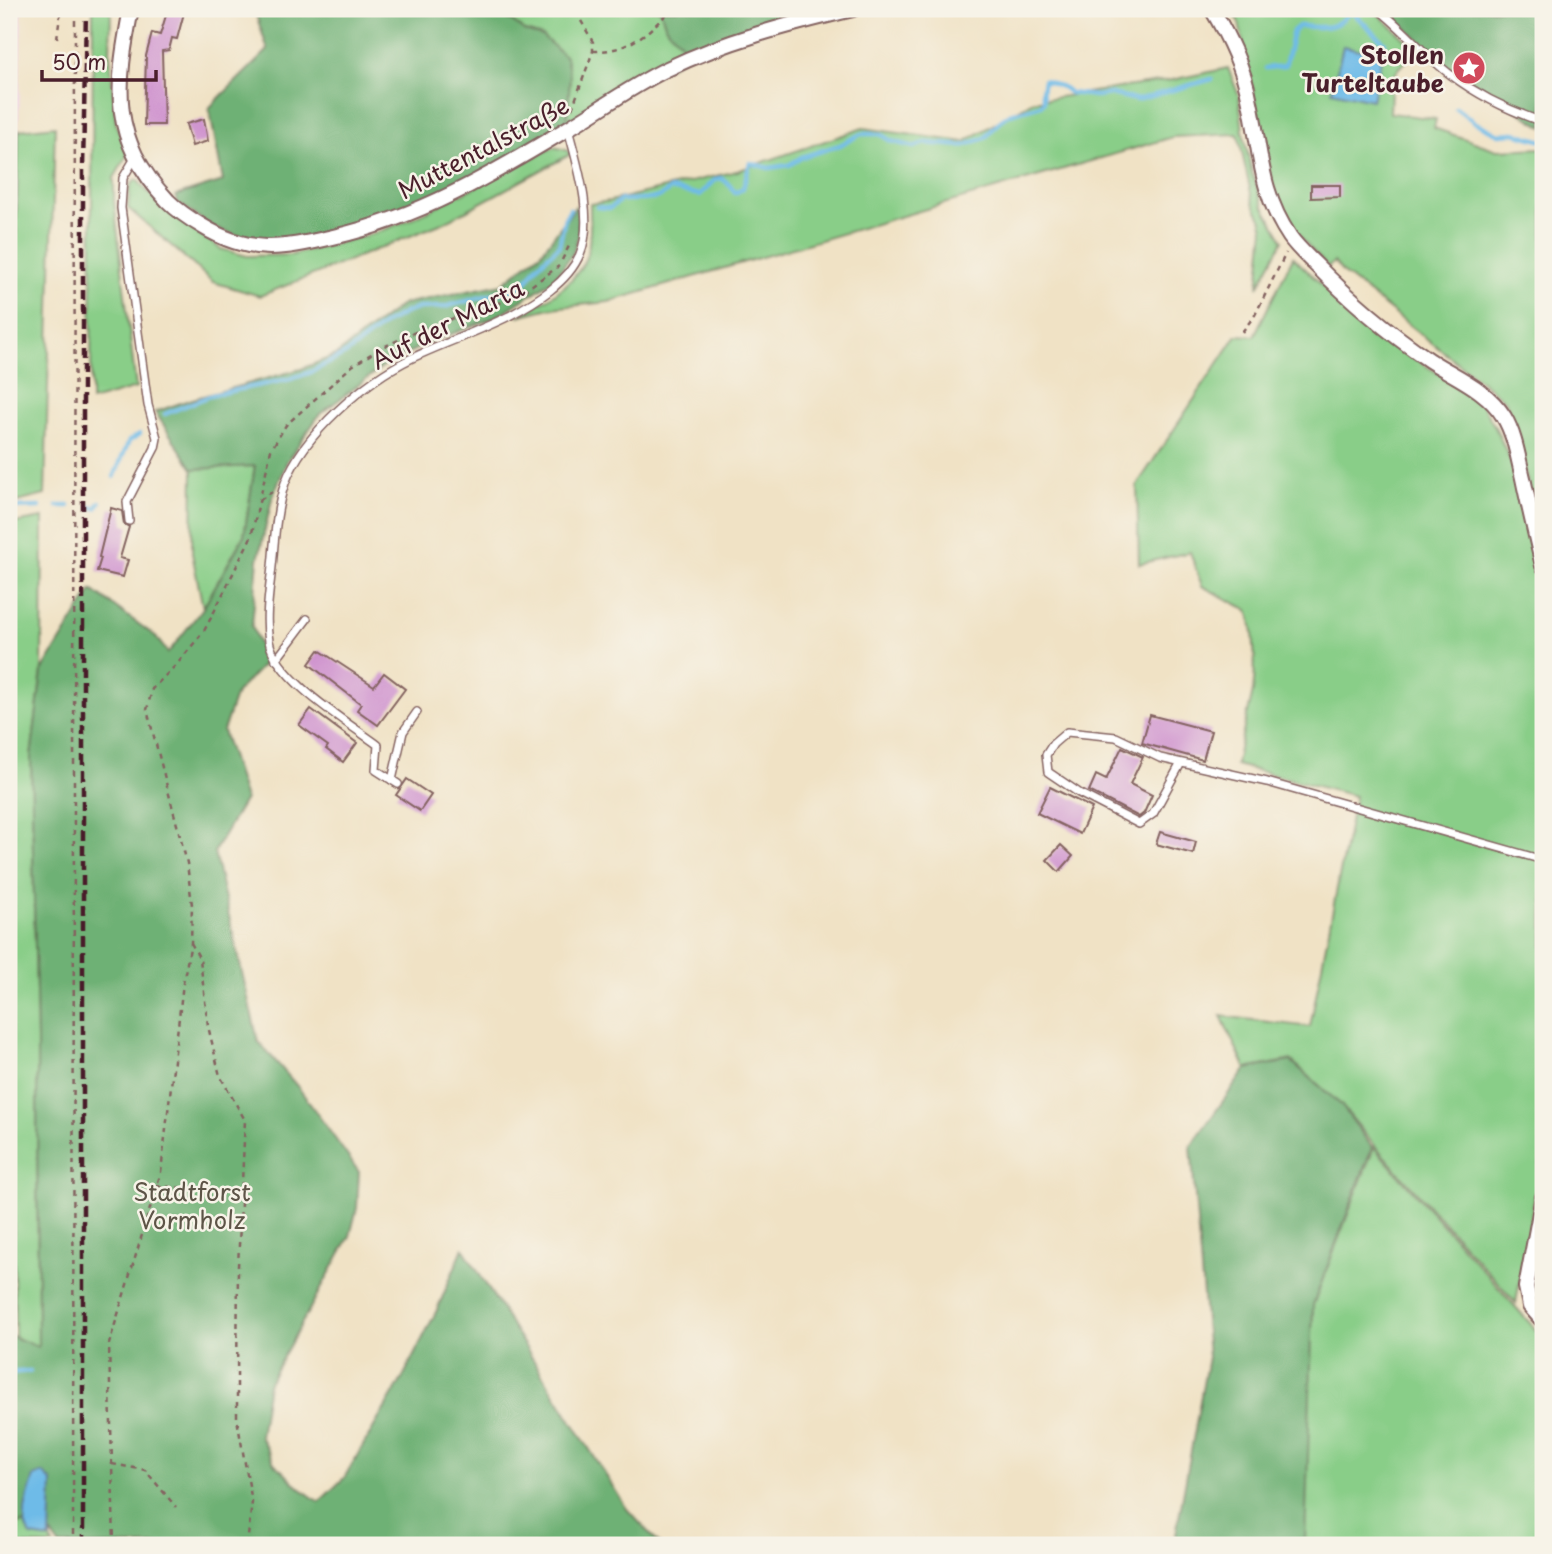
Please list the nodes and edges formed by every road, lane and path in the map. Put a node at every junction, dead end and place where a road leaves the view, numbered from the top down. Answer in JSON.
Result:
{"nodes":[{"id":1,"x":10,"y":9,"type":"edge"},
{"id":2,"x":61,"y":9,"type":"edge"},
{"id":3,"x":75,"y":9,"type":"edge"},
{"id":4,"x":131,"y":9,"type":"edge"},
{"id":5,"x":672,"y":9,"type":"edge"},
{"id":6,"x":853,"y":9,"type":"edge"},
{"id":7,"x":1212,"y":9,"type":"edge"},
{"id":8,"x":1378,"y":9,"type":"edge"},
{"id":9,"x":9,"y":15,"type":"edge"},
{"id":10,"x":580,"y":19,"type":"dead end"},
{"id":11,"x":57,"y":38,"type":"dead end"},
{"id":12,"x":593,"y":51,"type":"junction"},
{"id":13,"x":9,"y":121,"type":"edge"},
{"id":14,"x":1543,"y":122,"type":"edge"},
{"id":15,"x":570,"y":128,"type":"junction"},
{"id":16,"x":136,"y":156,"type":"junction"},
{"id":17,"x":9,"y":240,"type":"edge"},
{"id":18,"x":1293,"y":241,"type":"junction"},
{"id":19,"x":1242,"y":332,"type":"dead end"},
{"id":20,"x":130,"y":521,"type":"dead end"},
{"id":21,"x":1543,"y":566,"type":"edge"},
{"id":22,"x":307,"y":619,"type":"dead end"},
{"id":23,"x":276,"y":660,"type":"junction"},
{"id":24,"x":417,"y":712,"type":"dead end"},
{"id":25,"x":1181,"y":764,"type":"junction"},
{"id":26,"x":1543,"y":860,"type":"edge"},
{"id":27,"x":191,"y":943,"type":"dead end"},
{"id":28,"x":161,"y":1172,"type":"dead end"},
{"id":29,"x":156,"y":1186,"type":"junction"},
{"id":30,"x":183,"y":1188,"type":"dead end"},
{"id":31,"x":1543,"y":1197,"type":"edge"},
{"id":32,"x":1543,"y":1321,"type":"edge"},
{"id":33,"x":112,"y":1464,"type":"junction"},
{"id":34,"x":176,"y":1507,"type":"dead end"},
{"id":35,"x":73,"y":1545,"type":"edge"},
{"id":36,"x":114,"y":1545,"type":"edge"},
{"id":37,"x":247,"y":1545,"type":"edge"}],
"edges":[{"from":1,"to":9,"type":"lane"},
{"from":2,"to":11,"type":"path"},
{"from":3,"to":35,"type":"path"},
{"from":4,"to":16,"type":"street","name":"Muttentalstraße"},
{"from":5,"to":12,"type":"path"},
{"from":6,"to":15,"type":"street","name":"Muttentalstraße"},
{"from":7,"to":18,"type":"street"},
{"from":8,"to":14,"type":"lane"},
{"from":10,"to":12,"type":"path"},
{"from":12,"to":15,"type":"path"},
{"from":13,"to":17,"type":"lane"},
{"from":15,"to":16,"type":"street","name":"Muttentalstraße"},
{"from":15,"to":23,"type":"lane","name":"Auf der Marta"},
{"from":16,"to":20,"type":"lane"},
{"from":18,"to":19,"type":"path"},
{"from":18,"to":21,"type":"street"},
{"from":22,"to":23,"type":"lane"},
{"from":23,"to":24,"type":"lane","name":"Auf der Marta"},
{"from":25,"to":25,"type":"lane"},
{"from":25,"to":26,"type":"lane"},
{"from":27,"to":37,"type":"path"},
{"from":28,"to":29,"type":"path"},
{"from":29,"to":30,"type":"path"},
{"from":29,"to":33,"type":"path"},
{"from":31,"to":32,"type":"street"},
{"from":33,"to":34,"type":"path"},
{"from":33,"to":36,"type":"path"}]}
